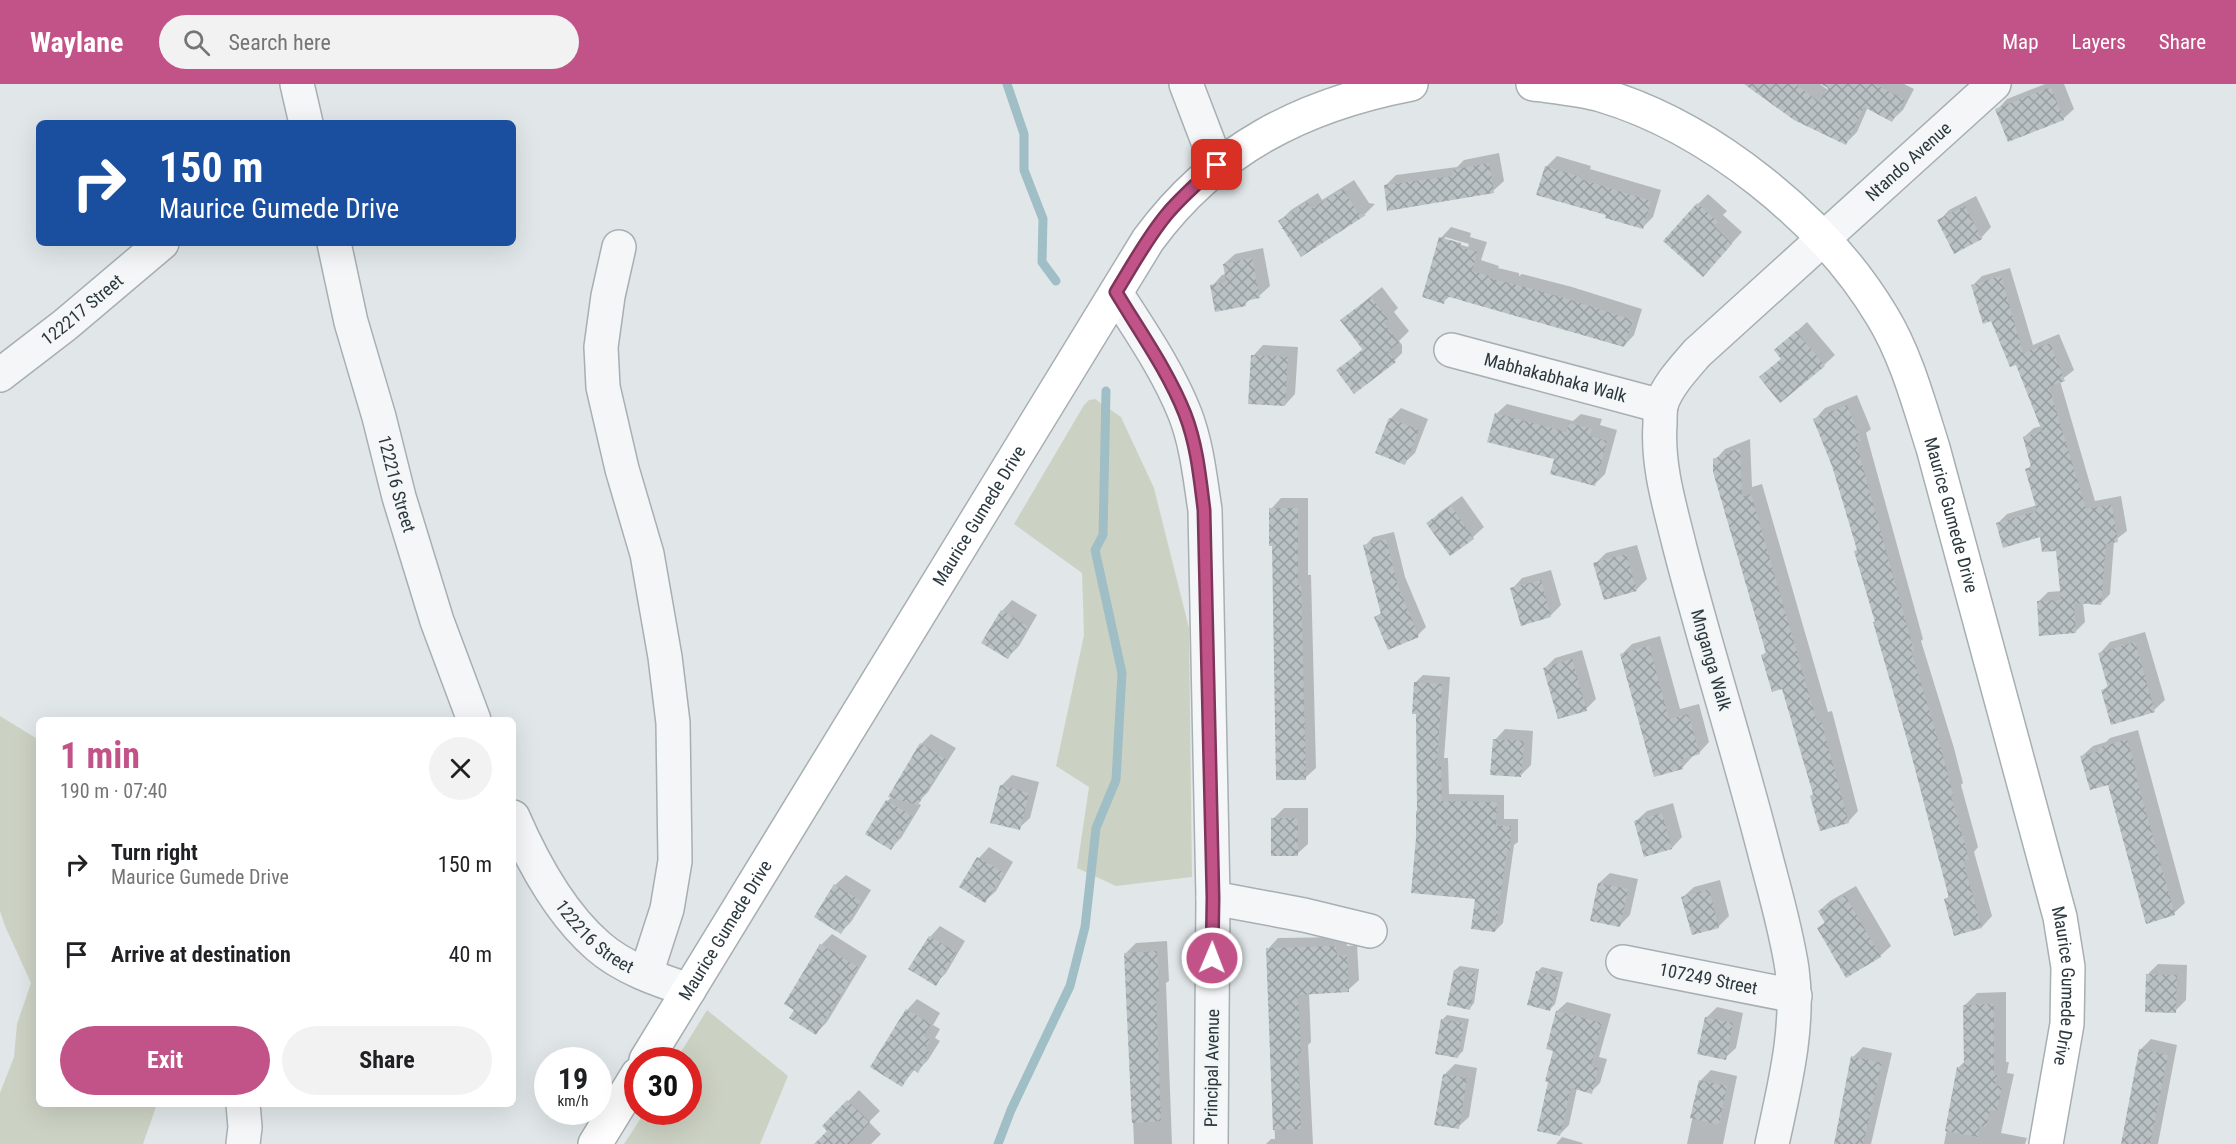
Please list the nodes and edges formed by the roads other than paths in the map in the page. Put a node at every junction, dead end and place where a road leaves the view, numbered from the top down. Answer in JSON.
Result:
{"nodes":[{"id":1,"x":297,"y":84,"type":"edge"},
{"id":2,"x":1186,"y":84,"type":"edge"},
{"id":3,"x":1411,"y":84,"type":"edge"},
{"id":4,"x":1533,"y":84,"type":"edge"},
{"id":5,"x":1994,"y":84,"type":"edge"},
{"id":6,"x":305,"y":120,"type":"edge"},
{"id":7,"x":1217,"y":165,"type":"junction"},
{"id":8,"x":1824,"y":239,"type":"junction"},
{"id":9,"x":158,"y":246,"type":"edge"},
{"id":10,"x":335,"y":246,"type":"edge"},
{"id":11,"x":619,"y":247,"type":"dead end"},
{"id":12,"x":1116,"y":292,"type":"junction"},
{"id":13,"x":1451,"y":350,"type":"dead end"},
{"id":14,"x":0,"y":375,"type":"edge"},
{"id":15,"x":1661,"y":406,"type":"junction"},
{"id":16,"x":473,"y":717,"type":"edge"},
{"id":17,"x":516,"y":825,"type":"edge"},
{"id":18,"x":1213,"y":898,"type":"junction"},
{"id":19,"x":1370,"y":931,"type":"dead end"},
{"id":20,"x":1623,"y":962,"type":"dead end"},
{"id":21,"x":646,"y":974,"type":"junction"},
{"id":22,"x":688,"y":990,"type":"junction"},
{"id":23,"x":1795,"y":996,"type":"junction"},
{"id":24,"x":654,"y":1047,"type":"edge"},
{"id":25,"x":624,"y":1096,"type":"edge"},
{"id":26,"x":243,"y":1107,"type":"edge"},
{"id":27,"x":243,"y":1144,"type":"edge"},
{"id":28,"x":594,"y":1144,"type":"edge"},
{"id":29,"x":1211,"y":1144,"type":"edge"},
{"id":30,"x":1772,"y":1144,"type":"edge"},
{"id":31,"x":2046,"y":1144,"type":"edge"}],
"edges":[{"from":1,"to":6,"type":"street"},
{"from":2,"to":7,"type":"street"},
{"from":3,"to":7,"type":"street","name":"Maurice Gumede Drive"},
{"from":4,"to":8,"type":"street","name":"Maurice Gumede Drive"},
{"from":5,"to":8,"type":"street","name":"Ntando Avenue"},
{"from":7,"to":12,"type":"street","name":"Maurice Gumede Drive"},
{"from":8,"to":15,"type":"street","name":"Mnganga Walk"},
{"from":8,"to":31,"type":"street","name":"Maurice Gumede Drive"},
{"from":9,"to":14,"type":"street","name":"122217 Street"},
{"from":10,"to":16,"type":"street","name":"122216 Street"},
{"from":11,"to":21,"type":"street"},
{"from":12,"to":18,"type":"street","name":"Principal Avenue"},
{"from":12,"to":22,"type":"street","name":"Maurice Gumede Drive"},
{"from":13,"to":15,"type":"street","name":"Mabhakabhaka Walk"},
{"from":15,"to":23,"type":"street","name":"Mnganga Walk"},
{"from":17,"to":21,"type":"street","name":"122216 Street"},
{"from":18,"to":19,"type":"street"},
{"from":18,"to":29,"type":"street","name":"Principal Avenue"},
{"from":20,"to":23,"type":"street","name":"107249 Street"},
{"from":21,"to":22,"type":"street","name":"122216 Street"},
{"from":22,"to":24,"type":"street","name":"Maurice Gumede Drive"},
{"from":23,"to":30,"type":"street","name":"Mnganga Walk"},
{"from":25,"to":28,"type":"street"},
{"from":26,"to":27,"type":"street"}]}
